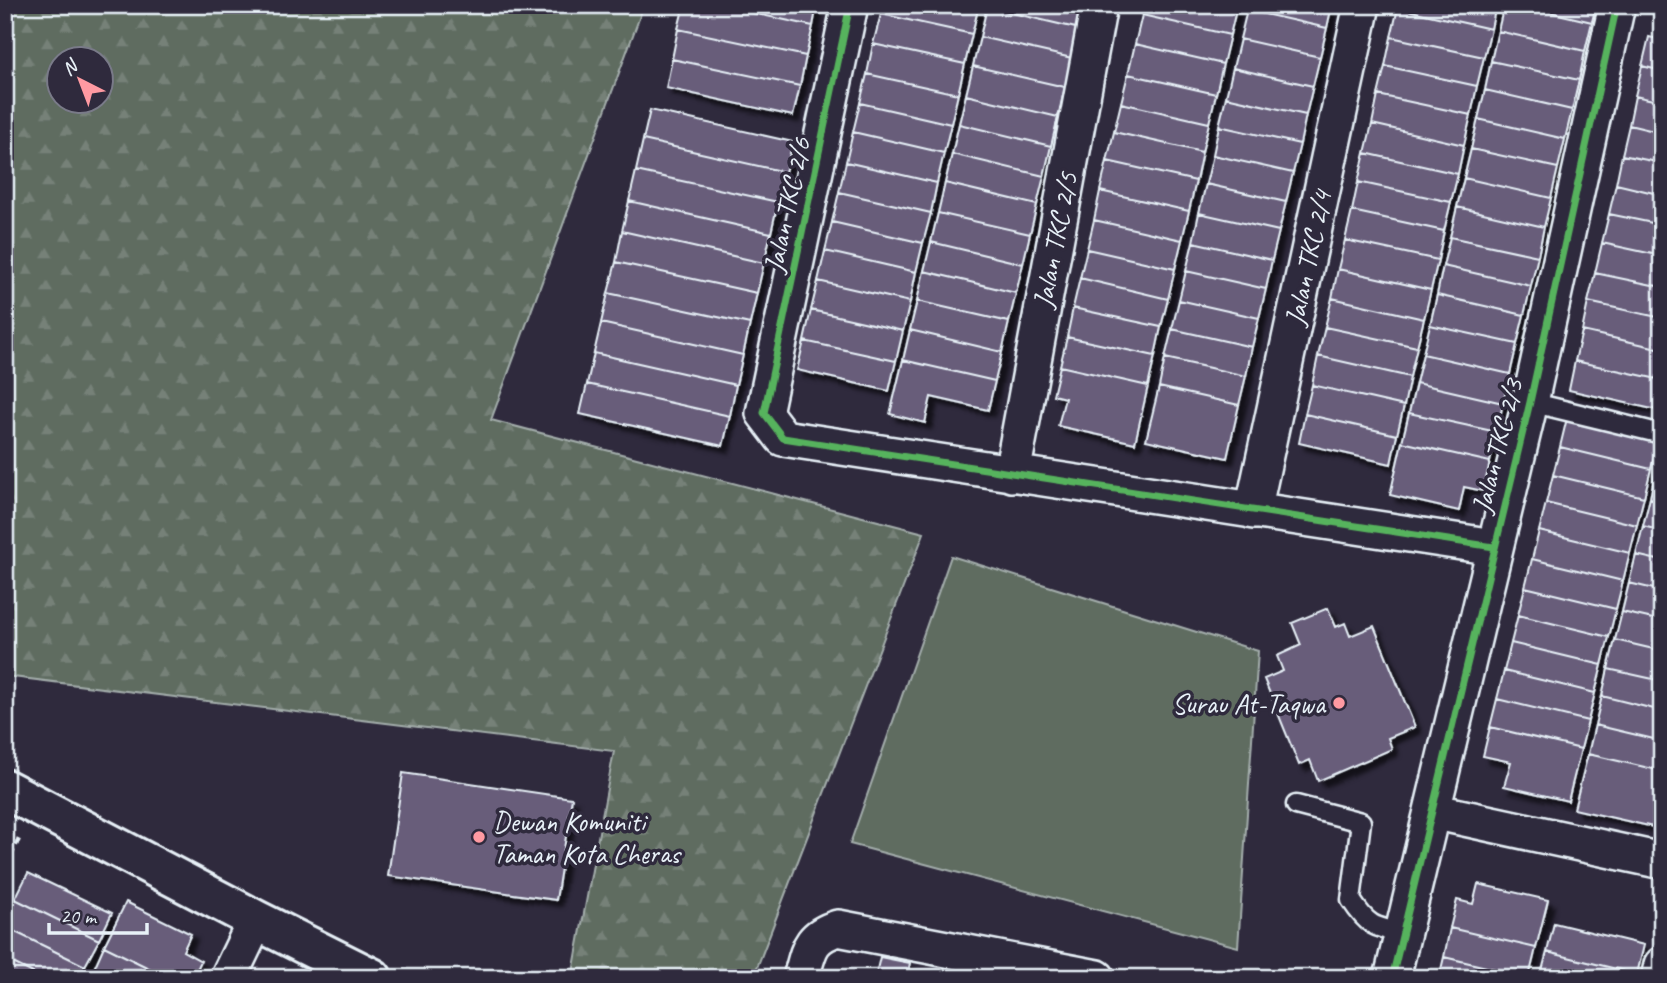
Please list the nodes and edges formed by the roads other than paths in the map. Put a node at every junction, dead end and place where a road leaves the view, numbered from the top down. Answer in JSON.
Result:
{"nodes":[{"id":1,"x":850,"y":5,"type":"edge"},
{"id":2,"x":1099,"y":5,"type":"edge"},
{"id":3,"x":1362,"y":5,"type":"edge"},
{"id":4,"x":1617,"y":5,"type":"edge"},
{"id":5,"x":1530,"y":402,"type":"junction"},
{"id":6,"x":1662,"y":434,"type":"edge"},
{"id":7,"x":1012,"y":474,"type":"junction"},
{"id":8,"x":1253,"y":511,"type":"junction"},
{"id":9,"x":1494,"y":547,"type":"junction"},
{"id":10,"x":5,"y":789,"type":"edge"},
{"id":11,"x":1296,"y":805,"type":"dead end"},
{"id":12,"x":1432,"y":811,"type":"junction"},
{"id":13,"x":1662,"y":860,"type":"edge"},
{"id":14,"x":256,"y":920,"type":"junction"},
{"id":15,"x":1403,"y":933,"type":"junction"},
{"id":16,"x":1058,"y":974,"type":"edge"},
{"id":17,"x":228,"y":978,"type":"edge"},
{"id":18,"x":372,"y":978,"type":"edge"},
{"id":19,"x":801,"y":978,"type":"edge"},
{"id":20,"x":1097,"y":978,"type":"edge"},
{"id":21,"x":1392,"y":978,"type":"edge"}],
"edges":[{"from":1,"to":7,"type":"street","name":"Jalan TKC 2/6"},
{"from":2,"to":7,"type":"street","name":"Jalan TKC 2/5"},
{"from":3,"to":8,"type":"street","name":"Jalan TKC 2/4"},
{"from":4,"to":5,"type":"street","name":"Jalan TKC 2/3"},
{"from":5,"to":6,"type":"lane"},
{"from":5,"to":9,"type":"street","name":"Jalan TKC 2/3"},
{"from":7,"to":8,"type":"street"},
{"from":8,"to":9,"type":"street"},
{"from":9,"to":12,"type":"street","name":"Jalan TKC 2/3"},
{"from":10,"to":14,"type":"street"},
{"from":11,"to":15,"type":"lane"},
{"from":12,"to":13,"type":"street"},
{"from":12,"to":15,"type":"street","name":"Jalan TKC 2/3"},
{"from":14,"to":17,"type":"street"},
{"from":14,"to":18,"type":"street"},
{"from":15,"to":21,"type":"street","name":"Jalan TKC 2/3"},
{"from":16,"to":19,"type":"street"},
{"from":16,"to":20,"type":"street"}]}
